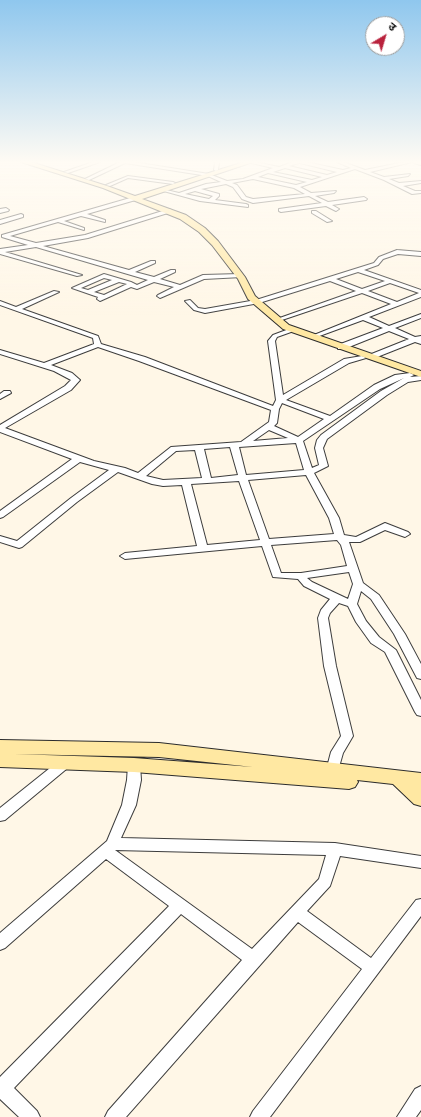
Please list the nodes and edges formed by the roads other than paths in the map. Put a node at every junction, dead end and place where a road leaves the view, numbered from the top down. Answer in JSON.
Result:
{"nodes":[{"id":1,"x":75,"y":214,"type":"edge"},
{"id":2,"x":82,"y":214,"type":"edge"},
{"id":3,"x":164,"y":214,"type":"edge"},
{"id":4,"x":175,"y":214,"type":"edge"},
{"id":5,"x":318,"y":214,"type":"edge"},
{"id":6,"x":21,"y":216,"type":"dead end"},
{"id":7,"x":56,"y":220,"type":"junction"},
{"id":8,"x":103,"y":221,"type":"dead end"},
{"id":9,"x":329,"y":221,"type":"dead end"},
{"id":10,"x":0,"y":222,"type":"edge"},
{"id":11,"x":111,"y":222,"type":"dead end"},
{"id":12,"x":121,"y":226,"type":"junction"},
{"id":13,"x":82,"y":228,"type":"dead end"},
{"id":14,"x":1,"y":236,"type":"edge"},
{"id":15,"x":36,"y":244,"type":"junction"},
{"id":16,"x":0,"y":252,"type":"edge"},
{"id":17,"x":421,"y":254,"type":"edge"},
{"id":18,"x":153,"y":262,"type":"dead end"},
{"id":19,"x":359,"y":270,"type":"junction"},
{"id":20,"x":173,"y":271,"type":"dead end"},
{"id":21,"x":130,"y":272,"type":"junction"},
{"id":22,"x":79,"y":275,"type":"dead end"},
{"id":23,"x":240,"y":276,"type":"junction"},
{"id":24,"x":154,"y":279,"type":"junction"},
{"id":25,"x":331,"y":279,"type":"junction"},
{"id":26,"x":118,"y":280,"type":"junction"},
{"id":27,"x":391,"y":281,"type":"junction"},
{"id":28,"x":130,"y":285,"type":"junction"},
{"id":29,"x":180,"y":287,"type":"junction"},
{"id":30,"x":362,"y":291,"type":"junction"},
{"id":31,"x":56,"y":292,"type":"dead end"},
{"id":32,"x":89,"y":292,"type":"junction"},
{"id":33,"x":421,"y":293,"type":"edge"},
{"id":34,"x":160,"y":296,"type":"dead end"},
{"id":35,"x":188,"y":301,"type":"dead end"},
{"id":36,"x":257,"y":302,"type":"junction"},
{"id":37,"x":0,"y":304,"type":"edge"},
{"id":38,"x":397,"y":304,"type":"junction"},
{"id":39,"x":16,"y":309,"type":"junction"},
{"id":40,"x":52,"y":313,"type":"dead end"},
{"id":41,"x":421,"y":316,"type":"edge"},
{"id":42,"x":363,"y":317,"type":"junction"},
{"id":43,"x":41,"y":318,"type":"junction"},
{"id":44,"x":277,"y":320,"type":"junction"},
{"id":45,"x":388,"y":329,"type":"junction"},
{"id":46,"x":289,"y":330,"type":"junction"},
{"id":47,"x":312,"y":337,"type":"junction"},
{"id":48,"x":419,"y":340,"type":"edge"},
{"id":49,"x":98,"y":345,"type":"junction"},
{"id":50,"x":341,"y":347,"type":"junction"},
{"id":51,"x":0,"y":352,"type":"edge"},
{"id":52,"x":367,"y":358,"type":"junction"},
{"id":53,"x":44,"y":366,"type":"junction"},
{"id":54,"x":419,"y":375,"type":"edge"},
{"id":55,"x":280,"y":400,"type":"junction"},
{"id":56,"x":275,"y":409,"type":"junction"},
{"id":57,"x":329,"y":418,"type":"junction"},
{"id":58,"x":268,"y":427,"type":"junction"},
{"id":59,"x":0,"y":428,"type":"edge"},
{"id":60,"x":299,"y":440,"type":"junction"},
{"id":61,"x":238,"y":445,"type":"junction"},
{"id":62,"x":199,"y":447,"type":"junction"},
{"id":63,"x":78,"y":459,"type":"junction"},
{"id":64,"x":116,"y":469,"type":"junction"},
{"id":65,"x":309,"y":472,"type":"junction"},
{"id":66,"x":139,"y":476,"type":"junction"},
{"id":67,"x":243,"y":477,"type":"junction"},
{"id":68,"x":207,"y":480,"type":"junction"},
{"id":69,"x":186,"y":482,"type":"junction"},
{"id":70,"x":0,"y":515,"type":"edge"},
{"id":71,"x":405,"y":534,"type":"dead end"},
{"id":72,"x":340,"y":537,"type":"junction"},
{"id":73,"x":0,"y":539,"type":"edge"},
{"id":74,"x":267,"y":543,"type":"junction"},
{"id":75,"x":203,"y":549,"type":"junction"},
{"id":76,"x":124,"y":556,"type":"dead end"},
{"id":77,"x":354,"y":568,"type":"junction"},
{"id":78,"x":301,"y":576,"type":"junction"},
{"id":79,"x":358,"y":584,"type":"junction"},
{"id":80,"x":337,"y":598,"type":"junction"},
{"id":81,"x":352,"y":604,"type":"junction"},
{"id":82,"x":406,"y":648,"type":"junction"},
{"id":83,"x":390,"y":650,"type":"junction"},
{"id":84,"x":420,"y":670,"type":"edge"},
{"id":85,"x":421,"y":712,"type":"edge"},
{"id":86,"x":0,"y":747,"type":"edge"},
{"id":87,"x":0,"y":760,"type":"edge"},
{"id":88,"x":65,"y":763,"type":"junction"},
{"id":89,"x":134,"y":765,"type":"junction"},
{"id":90,"x":332,"y":771,"type":"junction"},
{"id":91,"x":415,"y":791,"type":"edge"},
{"id":92,"x":0,"y":816,"type":"edge"},
{"id":93,"x":109,"y":847,"type":"junction"},
{"id":94,"x":335,"y":849,"type":"junction"},
{"id":95,"x":421,"y":862,"type":"edge"},
{"id":96,"x":421,"y":905,"type":"edge"},
{"id":97,"x":179,"y":906,"type":"junction"},
{"id":98,"x":296,"y":912,"type":"junction"},
{"id":99,"x":0,"y":942,"type":"edge"},
{"id":100,"x":253,"y":959,"type":"junction"},
{"id":101,"x":373,"y":968,"type":"junction"},
{"id":102,"x":1,"y":1088,"type":"edge"},
{"id":103,"x":421,"y":1095,"type":"edge"},
{"id":104,"x":31,"y":1117,"type":"edge"},
{"id":105,"x":114,"y":1117,"type":"edge"},
{"id":106,"x":259,"y":1117,"type":"edge"},
{"id":107,"x":406,"y":1117,"type":"edge"}],
"edges":[{"from":1,"to":7,"type":"street"},
{"from":2,"to":8,"type":"street"},
{"from":3,"to":12,"type":"street"},
{"from":4,"to":23,"type":"street"},
{"from":5,"to":9,"type":"street"},
{"from":6,"to":10,"type":"street"},
{"from":7,"to":13,"type":"street"},
{"from":7,"to":14,"type":"street"},
{"from":11,"to":12,"type":"street"},
{"from":12,"to":15,"type":"street"},
{"from":14,"to":15,"type":"street"},
{"from":15,"to":16,"type":"street"},
{"from":15,"to":21,"type":"street"},
{"from":16,"to":22,"type":"street"},
{"from":17,"to":19,"type":"street"},
{"from":18,"to":21,"type":"street"},
{"from":19,"to":25,"type":"street"},
{"from":19,"to":27,"type":"street"},
{"from":20,"to":24,"type":"street"},
{"from":21,"to":24,"type":"street"},
{"from":23,"to":29,"type":"street"},
{"from":23,"to":36,"type":"street"},
{"from":24,"to":28,"type":"street"},
{"from":24,"to":29,"type":"street"},
{"from":25,"to":30,"type":"street"},
{"from":25,"to":36,"type":"street"},
{"from":26,"to":28,"type":"street"},
{"from":26,"to":32,"type":"street"},
{"from":26,"to":32,"type":"street"},
{"from":27,"to":30,"type":"street"},
{"from":27,"to":33,"type":"street"},
{"from":28,"to":32,"type":"street"},
{"from":29,"to":34,"type":"street"},
{"from":30,"to":38,"type":"street"},
{"from":30,"to":44,"type":"street"},
{"from":31,"to":39,"type":"street"},
{"from":33,"to":38,"type":"street"},
{"from":35,"to":36,"type":"street"},
{"from":36,"to":44,"type":"street"},
{"from":37,"to":39,"type":"street"},
{"from":38,"to":42,"type":"street"},
{"from":39,"to":43,"type":"street"},
{"from":40,"to":43,"type":"street"},
{"from":41,"to":45,"type":"street"},
{"from":42,"to":45,"type":"street"},
{"from":42,"to":47,"type":"street"},
{"from":43,"to":49,"type":"street"},
{"from":44,"to":46,"type":"street"},
{"from":45,"to":48,"type":"street"},
{"from":45,"to":50,"type":"street"},
{"from":46,"to":47,"type":"street"},
{"from":46,"to":52,"type":"street"},
{"from":46,"to":55,"type":"street"},
{"from":47,"to":50,"type":"street"},
{"from":48,"to":52,"type":"street"},
{"from":49,"to":53,"type":"street"},
{"from":49,"to":56,"type":"street"},
{"from":50,"to":52,"type":"street"},
{"from":51,"to":53,"type":"street"},
{"from":52,"to":54,"type":"street"},
{"from":52,"to":55,"type":"street"},
{"from":53,"to":59,"type":"street"},
{"from":54,"to":57,"type":"street"},
{"from":54,"to":65,"type":"street"},
{"from":55,"to":56,"type":"street"},
{"from":55,"to":57,"type":"street"},
{"from":56,"to":58,"type":"street"},
{"from":57,"to":60,"type":"street"},
{"from":58,"to":60,"type":"street"},
{"from":58,"to":61,"type":"street"},
{"from":59,"to":63,"type":"street"},
{"from":60,"to":61,"type":"street"},
{"from":60,"to":65,"type":"street"},
{"from":61,"to":62,"type":"street"},
{"from":61,"to":67,"type":"street"},
{"from":62,"to":66,"type":"street"},
{"from":62,"to":68,"type":"street"},
{"from":63,"to":64,"type":"street"},
{"from":63,"to":70,"type":"street"},
{"from":64,"to":66,"type":"street"},
{"from":64,"to":73,"type":"street"},
{"from":65,"to":67,"type":"street"},
{"from":65,"to":72,"type":"street"},
{"from":66,"to":69,"type":"street"},
{"from":67,"to":68,"type":"street"},
{"from":67,"to":74,"type":"street"},
{"from":68,"to":69,"type":"street"},
{"from":69,"to":75,"type":"street"},
{"from":71,"to":72,"type":"street"},
{"from":72,"to":74,"type":"street"},
{"from":72,"to":77,"type":"street"},
{"from":74,"to":75,"type":"street"},
{"from":74,"to":78,"type":"street"},
{"from":75,"to":76,"type":"street"},
{"from":77,"to":78,"type":"street"},
{"from":77,"to":79,"type":"street"},
{"from":78,"to":80,"type":"street"},
{"from":79,"to":81,"type":"street"},
{"from":79,"to":82,"type":"street"},
{"from":80,"to":81,"type":"street"},
{"from":80,"to":90,"type":"street"},
{"from":81,"to":83,"type":"street"},
{"from":82,"to":83,"type":"street"},
{"from":82,"to":84,"type":"street"},
{"from":83,"to":85,"type":"street"},
{"from":86,"to":90,"type":"street"},
{"from":87,"to":88,"type":"street"},
{"from":88,"to":89,"type":"street"},
{"from":88,"to":92,"type":"street"},
{"from":89,"to":91,"type":"street"},
{"from":89,"to":93,"type":"street"},
{"from":90,"to":91,"type":"street"},
{"from":93,"to":94,"type":"street"},
{"from":93,"to":97,"type":"street"},
{"from":93,"to":99,"type":"street"},
{"from":94,"to":95,"type":"street"},
{"from":94,"to":98,"type":"street"},
{"from":96,"to":101,"type":"street"},
{"from":97,"to":100,"type":"street"},
{"from":97,"to":102,"type":"street"},
{"from":98,"to":100,"type":"street"},
{"from":98,"to":101,"type":"street"},
{"from":100,"to":105,"type":"street"},
{"from":101,"to":106,"type":"street"},
{"from":102,"to":104,"type":"street"},
{"from":103,"to":107,"type":"street"}]}
